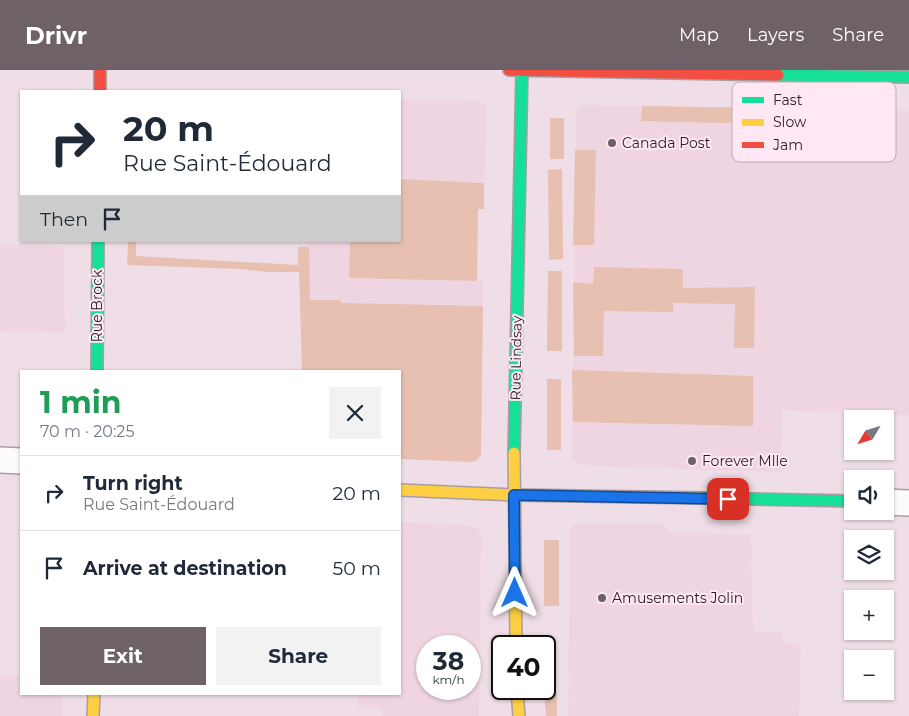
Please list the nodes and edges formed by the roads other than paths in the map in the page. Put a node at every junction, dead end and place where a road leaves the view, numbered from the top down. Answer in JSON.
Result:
{"nodes":[{"id":1,"x":100,"y":70,"type":"edge"},
{"id":2,"x":509,"y":70,"type":"edge"},
{"id":3,"x":522,"y":70,"type":"edge"},
{"id":4,"x":909,"y":77,"type":"edge"},
{"id":5,"x":100,"y":90,"type":"edge"},
{"id":6,"x":98,"y":242,"type":"edge"},
{"id":7,"x":97,"y":370,"type":"edge"},
{"id":8,"x":0,"y":460,"type":"edge"},
{"id":9,"x":20,"y":461,"type":"edge"},
{"id":10,"x":401,"y":490,"type":"edge"},
{"id":11,"x":514,"y":495,"type":"junction"},
{"id":12,"x":844,"y":502,"type":"edge"},
{"id":13,"x":894,"y":502,"type":"edge"},
{"id":14,"x":909,"y":503,"type":"edge"},
{"id":15,"x":516,"y":635,"type":"edge"},
{"id":16,"x":94,"y":695,"type":"edge"},
{"id":17,"x":518,"y":700,"type":"edge"},
{"id":18,"x":93,"y":716,"type":"edge"},
{"id":19,"x":519,"y":716,"type":"edge"}],
"edges":[{"from":1,"to":5,"type":"street"},
{"from":2,"to":3,"type":"street"},
{"from":3,"to":4,"type":"street"},
{"from":3,"to":11,"type":"street","name":"Rue Lindsay"},
{"from":6,"to":7,"type":"street","name":"Rue Brock"},
{"from":8,"to":9,"type":"street"},
{"from":10,"to":11,"type":"street"},
{"from":11,"to":12,"type":"street"},
{"from":11,"to":15,"type":"street","name":"Rue Lindsay"},
{"from":13,"to":14,"type":"street"},
{"from":16,"to":18,"type":"street"},
{"from":17,"to":19,"type":"street"}]}
